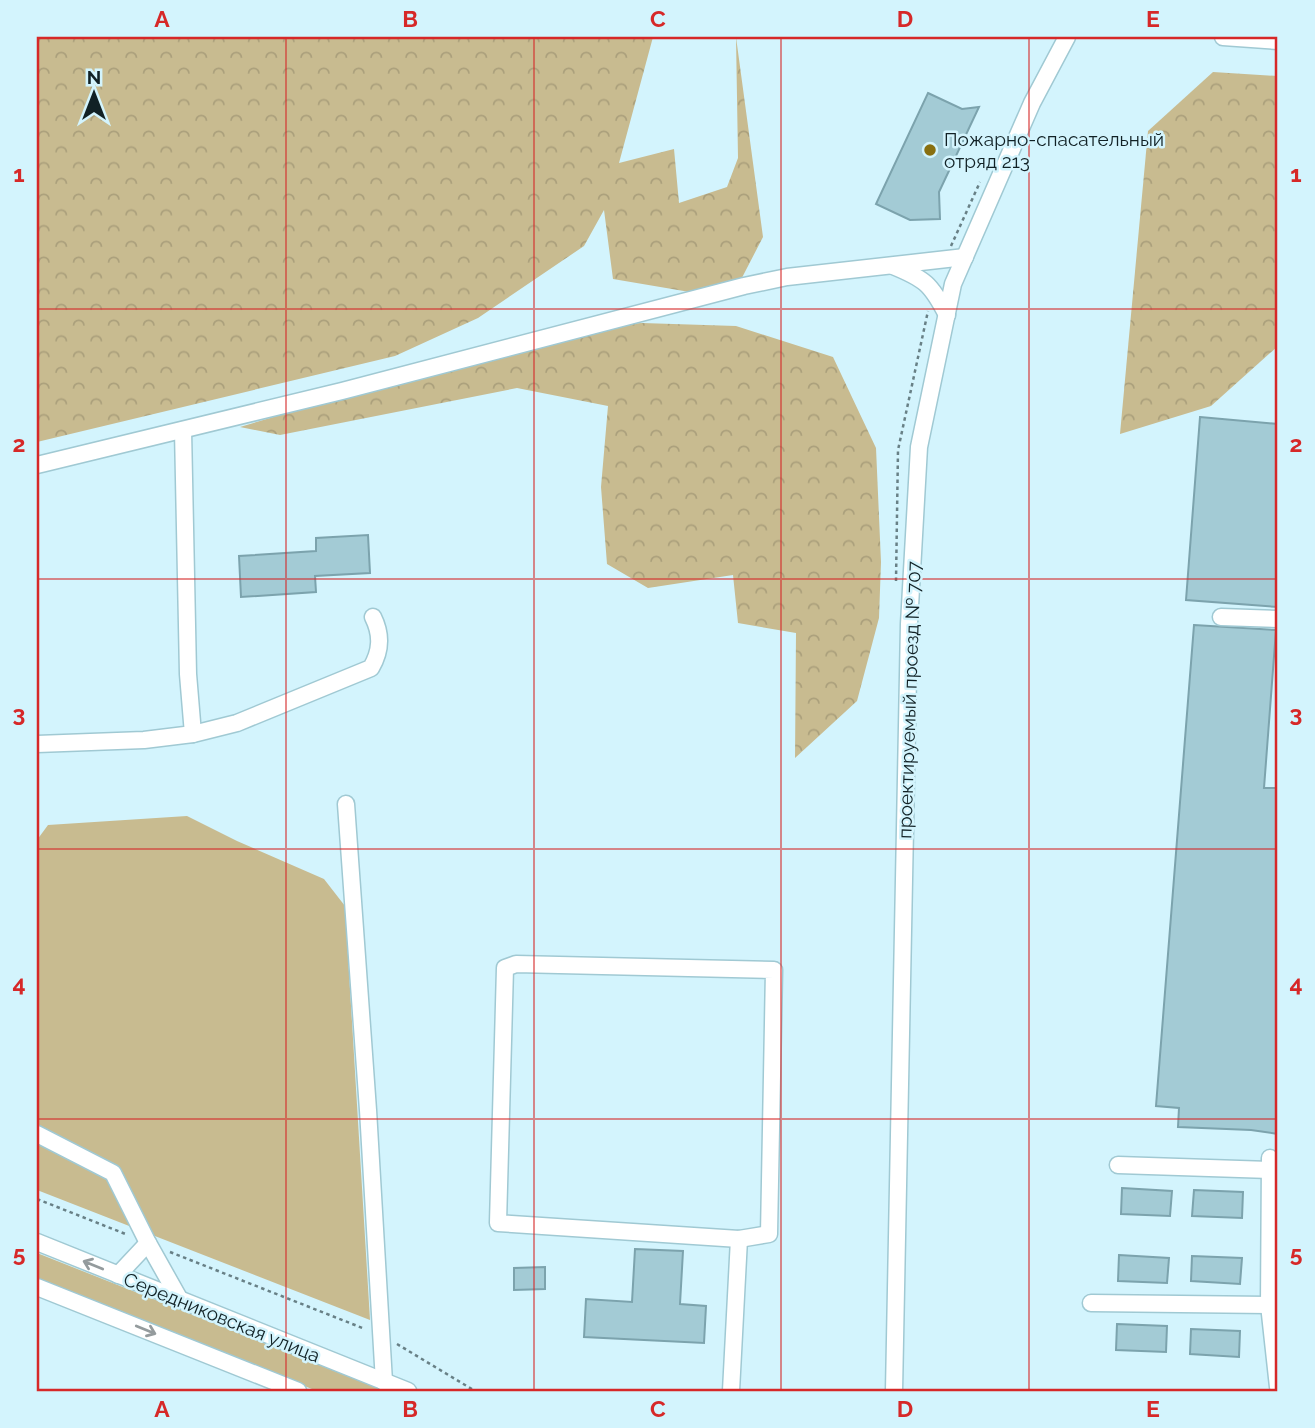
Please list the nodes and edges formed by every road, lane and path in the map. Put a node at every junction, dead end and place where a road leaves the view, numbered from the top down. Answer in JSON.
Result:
{"nodes":[{"id":1,"x":1067,"y":37,"type":"edge"},
{"id":2,"x":1223,"y":37,"type":"edge"},
{"id":3,"x":1278,"y":41,"type":"edge"},
{"id":4,"x":965,"y":257,"type":"junction"},
{"id":5,"x":891,"y":265,"type":"junction"},
{"id":6,"x":947,"y":315,"type":"junction"},
{"id":7,"x":183,"y":430,"type":"junction"},
{"id":8,"x":37,"y":465,"type":"edge"},
{"id":9,"x":373,"y":617,"type":"dead end"},
{"id":10,"x":1221,"y":617,"type":"dead end"},
{"id":11,"x":1278,"y":619,"type":"edge"},
{"id":12,"x":193,"y":734,"type":"junction"},
{"id":13,"x":37,"y":744,"type":"edge"},
{"id":14,"x":346,"y":804,"type":"dead end"},
{"id":15,"x":37,"y":1134,"type":"edge"},
{"id":16,"x":1118,"y":1165,"type":"dead end"},
{"id":17,"x":37,"y":1199,"type":"edge"},
{"id":18,"x":739,"y":1239,"type":"junction"},
{"id":19,"x":37,"y":1242,"type":"edge"},
{"id":20,"x":148,"y":1243,"type":"junction"},
{"id":21,"x":118,"y":1275,"type":"junction"},
{"id":22,"x":37,"y":1287,"type":"edge"},
{"id":23,"x":180,"y":1300,"type":"junction"},
{"id":24,"x":1091,"y":1303,"type":"dead end"},
{"id":25,"x":1269,"y":1305,"type":"junction"},
{"id":26,"x":382,"y":1336,"type":"junction"},
{"id":27,"x":384,"y":1382,"type":"junction"},
{"id":28,"x":1278,"y":1387,"type":"edge"},
{"id":29,"x":298,"y":1391,"type":"edge"},
{"id":30,"x":408,"y":1391,"type":"edge"},
{"id":31,"x":475,"y":1391,"type":"edge"},
{"id":32,"x":731,"y":1391,"type":"edge"},
{"id":33,"x":894,"y":1391,"type":"edge"}],
"edges":[{"from":1,"to":4,"type":"street","name":"проектируемый проезд № 707"},
{"from":2,"to":3,"type":"street"},
{"from":4,"to":5,"type":"street"},
{"from":4,"to":6,"type":"street","name":"проектируемый проезд № 707"},
{"from":5,"to":6,"type":"street"},
{"from":5,"to":7,"type":"street"},
{"from":6,"to":33,"type":"street","name":"проектируемый проезд № 707"},
{"from":7,"to":8,"type":"street"},
{"from":7,"to":12,"type":"street"},
{"from":9,"to":12,"type":"street"},
{"from":10,"to":11,"type":"street"},
{"from":12,"to":13,"type":"street"},
{"from":14,"to":26,"type":"street"},
{"from":15,"to":20,"type":"street"},
{"from":16,"to":25,"type":"street"},
{"from":17,"to":20,"type":"path"},
{"from":18,"to":18,"type":"street"},
{"from":18,"to":32,"type":"street"},
{"from":21,"to":19,"type":"street","name":"Середниковская улица","one_way":true},
{"from":20,"to":21,"type":"street"},
{"from":20,"to":23,"type":"street"},
{"from":20,"to":26,"type":"path"},
{"from":21,"to":23,"type":"street","name":"Середниковская улица"},
{"from":22,"to":29,"type":"street","one_way":true},
{"from":23,"to":27,"type":"street","name":"Середниковская улица"},
{"from":24,"to":25,"type":"street"},
{"from":25,"to":28,"type":"street"},
{"from":26,"to":27,"type":"street"},
{"from":26,"to":31,"type":"path"},
{"from":27,"to":30,"type":"street","name":"Середниковская улица"}]}
